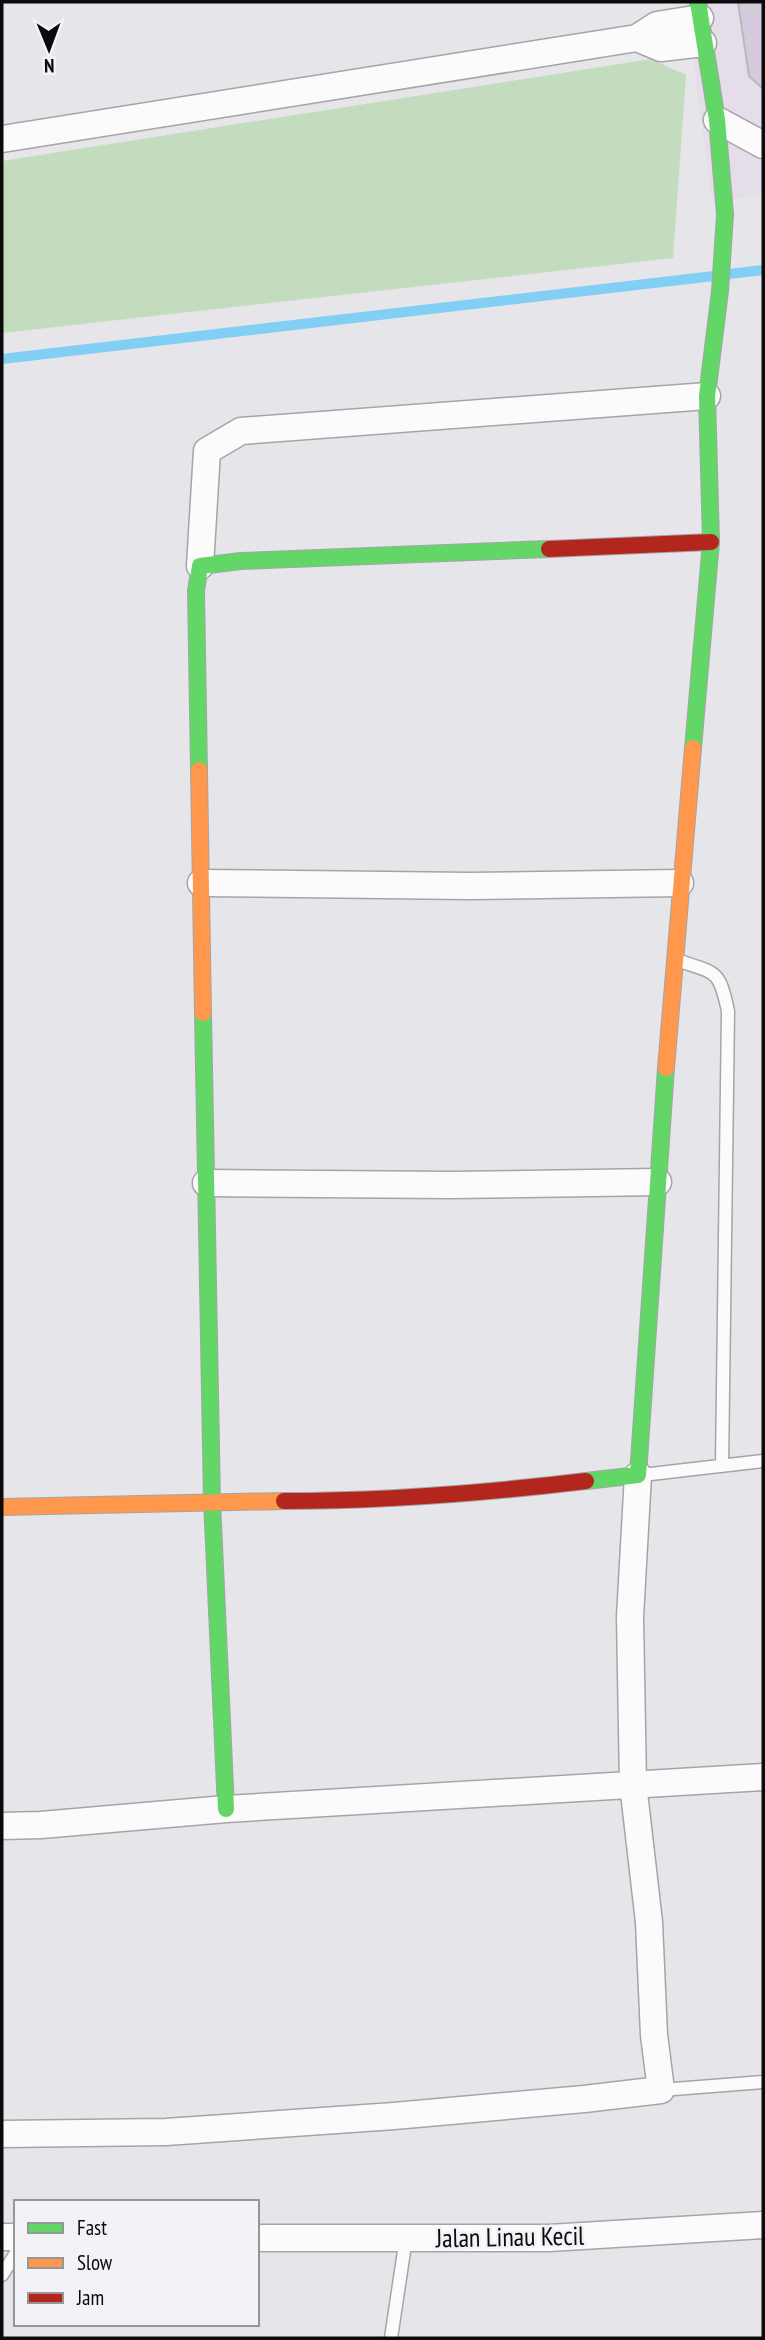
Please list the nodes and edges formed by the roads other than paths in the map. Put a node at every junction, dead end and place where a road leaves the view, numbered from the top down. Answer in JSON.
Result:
{"nodes":[{"id":1,"x":700,"y":21,"type":"edge"},
{"id":2,"x":717,"y":120,"type":"junction"},
{"id":3,"x":2,"y":139,"type":"edge"},
{"id":4,"x":763,"y":145,"type":"edge"},
{"id":5,"x":707,"y":396,"type":"junction"},
{"id":6,"x":710,"y":542,"type":"junction"},
{"id":7,"x":200,"y":566,"type":"junction"},
{"id":8,"x":201,"y":883,"type":"junction"},
{"id":9,"x":680,"y":883,"type":"junction"},
{"id":10,"x":674,"y":959,"type":"junction"},
{"id":11,"x":206,"y":1182,"type":"junction"},
{"id":12,"x":658,"y":1182,"type":"junction"},
{"id":13,"x":763,"y":1461,"type":"edge"},
{"id":14,"x":722,"y":1466,"type":"junction"},
{"id":15,"x":638,"y":1475,"type":"junction"},
{"id":16,"x":212,"y":1501,"type":"junction"},
{"id":17,"x":2,"y":1507,"type":"edge"},
{"id":18,"x":763,"y":1777,"type":"edge"},
{"id":19,"x":633,"y":1784,"type":"junction"},
{"id":20,"x":226,"y":1810,"type":"junction"},
{"id":21,"x":2,"y":1826,"type":"edge"},
{"id":22,"x":763,"y":2082,"type":"edge"},
{"id":23,"x":661,"y":2090,"type":"junction"},
{"id":24,"x":2,"y":2134,"type":"edge"},
{"id":25,"x":763,"y":2225,"type":"edge"},
{"id":26,"x":259,"y":2238,"type":"edge"},
{"id":27,"x":406,"y":2238,"type":"junction"},
{"id":28,"x":14,"y":2256,"type":"edge"},
{"id":29,"x":2,"y":2275,"type":"edge"},
{"id":30,"x":391,"y":2338,"type":"edge"}],
"edges":[{"from":1,"to":2,"type":"street"},
{"from":1,"to":3,"type":"street"},
{"from":2,"to":4,"type":"street"},
{"from":2,"to":5,"type":"street"},
{"from":5,"to":6,"type":"street"},
{"from":5,"to":7,"type":"street"},
{"from":6,"to":7,"type":"street"},
{"from":6,"to":9,"type":"street"},
{"from":7,"to":8,"type":"street"},
{"from":8,"to":9,"type":"street"},
{"from":8,"to":11,"type":"street"},
{"from":9,"to":10,"type":"street"},
{"from":10,"to":12,"type":"street"},
{"from":10,"to":14,"type":"lane"},
{"from":11,"to":12,"type":"street"},
{"from":11,"to":16,"type":"street"},
{"from":12,"to":15,"type":"street"},
{"from":13,"to":14,"type":"lane"},
{"from":14,"to":15,"type":"lane"},
{"from":15,"to":16,"type":"street"},
{"from":15,"to":19,"type":"street"},
{"from":16,"to":17,"type":"street"},
{"from":16,"to":20,"type":"street"},
{"from":18,"to":19,"type":"street"},
{"from":19,"to":20,"type":"street"},
{"from":19,"to":23,"type":"street"},
{"from":20,"to":21,"type":"street"},
{"from":22,"to":23,"type":"lane"},
{"from":23,"to":24,"type":"street"},
{"from":25,"to":27,"type":"street","name":"Jalan Linau Kecil"},
{"from":26,"to":27,"type":"street","name":"Jalan Linau Kecil"},
{"from":27,"to":30,"type":"lane"},
{"from":28,"to":29,"type":"lane"}]}
